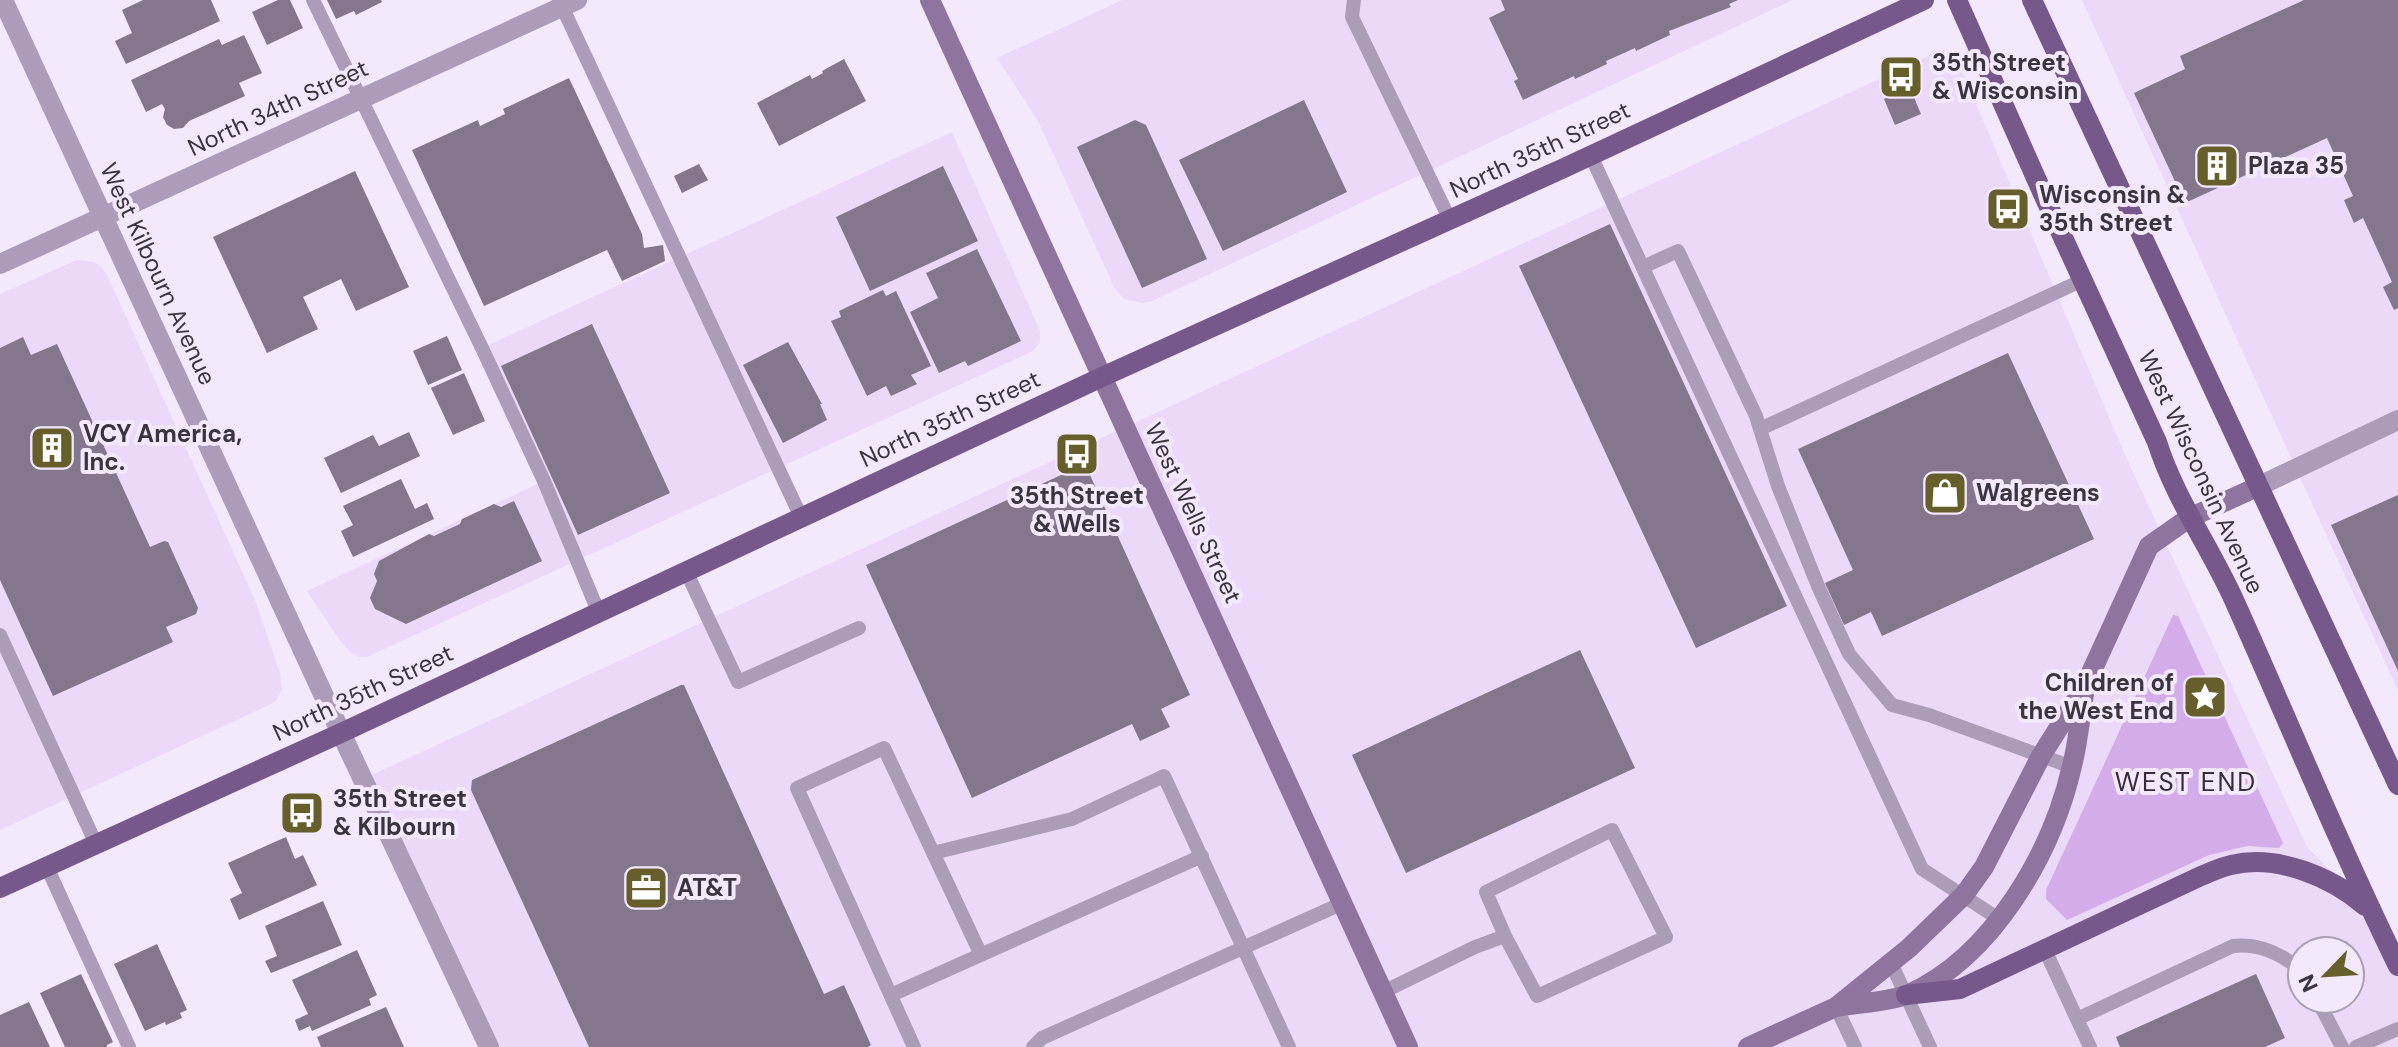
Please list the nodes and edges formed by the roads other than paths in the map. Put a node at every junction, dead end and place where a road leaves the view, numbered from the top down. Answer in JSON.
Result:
{"nodes":[{"id":1,"x":3,"y":0,"type":"edge"},
{"id":2,"x":313,"y":0,"type":"edge"},
{"id":3,"x":930,"y":0,"type":"edge"},
{"id":4,"x":1354,"y":0,"type":"edge"},
{"id":5,"x":1924,"y":0,"type":"edge"},
{"id":6,"x":1957,"y":0,"type":"edge"},
{"id":7,"x":2032,"y":0,"type":"edge"},
{"id":8,"x":566,"y":2,"type":"edge"},
{"id":9,"x":360,"y":100,"type":"junction"},
{"id":10,"x":1591,"y":156,"type":"junction"},
{"id":11,"x":103,"y":217,"type":"junction"},
{"id":12,"x":1450,"y":220,"type":"junction"},
{"id":13,"x":0,"y":264,"type":"edge"},
{"id":14,"x":1643,"y":267,"type":"junction"},
{"id":15,"x":2083,"y":280,"type":"junction"},
{"id":16,"x":1102,"y":377,"type":"junction"},
{"id":17,"x":2398,"y":420,"type":"edge"},
{"id":18,"x":1760,"y":429,"type":"junction"},
{"id":19,"x":2257,"y":487,"type":"junction"},
{"id":20,"x":801,"y":517,"type":"junction"},
{"id":21,"x":2189,"y":518,"type":"junction"},
{"id":22,"x":686,"y":571,"type":"junction"},
{"id":23,"x":598,"y":611,"type":"junction"},
{"id":24,"x":859,"y":628,"type":"dead end"},
{"id":25,"x":0,"y":635,"type":"edge"},
{"id":26,"x":2085,"y":686,"type":"junction"},
{"id":27,"x":341,"y":733,"type":"junction"},
{"id":28,"x":2041,"y":756,"type":"junction"},
{"id":29,"x":2072,"y":767,"type":"junction"},
{"id":30,"x":2398,"y":785,"type":"edge"},
{"id":31,"x":96,"y":844,"type":"junction"},
{"id":32,"x":933,"y":853,"type":"junction"},
{"id":33,"x":1202,"y":856,"type":"junction"},
{"id":34,"x":47,"y":867,"type":"junction"},
{"id":35,"x":0,"y":888,"type":"edge"},
{"id":36,"x":1964,"y":895,"type":"junction"},
{"id":37,"x":1343,"y":903,"type":"junction"},
{"id":38,"x":2371,"y":911,"type":"junction"},
{"id":39,"x":1999,"y":919,"type":"junction"},
{"id":40,"x":1505,"y":936,"type":"junction"},
{"id":41,"x":1245,"y":948,"type":"junction"},
{"id":42,"x":2045,"y":950,"type":"junction"},
{"id":43,"x":981,"y":955,"type":"junction"},
{"id":44,"x":2286,"y":960,"type":"edge"},
{"id":45,"x":1891,"y":963,"type":"junction"},
{"id":46,"x":2398,"y":966,"type":"edge"},
{"id":47,"x":1383,"y":992,"type":"junction"},
{"id":48,"x":891,"y":995,"type":"junction"},
{"id":49,"x":1906,"y":995,"type":"junction"},
{"id":50,"x":1836,"y":1007,"type":"junction"},
{"id":51,"x":2325,"y":1015,"type":"edge"},
{"id":52,"x":2077,"y":1019,"type":"junction"},
{"id":53,"x":2398,"y":1029,"type":"edge"},
{"id":54,"x":129,"y":1047,"type":"edge"},
{"id":55,"x":489,"y":1047,"type":"edge"},
{"id":56,"x":914,"y":1047,"type":"edge"},
{"id":57,"x":1033,"y":1047,"type":"edge"},
{"id":58,"x":1289,"y":1047,"type":"edge"},
{"id":59,"x":1408,"y":1047,"type":"edge"},
{"id":60,"x":1748,"y":1047,"type":"edge"},
{"id":61,"x":1855,"y":1047,"type":"edge"},
{"id":62,"x":1930,"y":1047,"type":"edge"},
{"id":63,"x":2090,"y":1047,"type":"edge"},
{"id":64,"x":2342,"y":1047,"type":"edge"},
{"id":65,"x":2356,"y":1047,"type":"edge"}],
"edges":[{"from":1,"to":11,"type":"street","name":"West Kilbourn Avenue"},
{"from":2,"to":9,"type":"lane"},
{"from":3,"to":16,"type":"street","name":"West Wells Street"},
{"from":4,"to":12,"type":"lane"},
{"from":5,"to":10,"type":"main road","name":"North 35th Street"},
{"from":6,"to":15,"type":"main road","name":"West Wisconsin Avenue"},
{"from":7,"to":19,"type":"main road","name":"West Wisconsin Avenue"},
{"from":8,"to":9,"type":"street","name":"North 34th Street"},
{"from":8,"to":20,"type":"lane"},
{"from":9,"to":11,"type":"street","name":"North 34th Street"},
{"from":9,"to":23,"type":"lane"},
{"from":10,"to":12,"type":"main road","name":"North 35th Street"},
{"from":10,"to":14,"type":"lane"},
{"from":11,"to":13,"type":"street","name":"North 34th Street"},
{"from":11,"to":27,"type":"street","name":"West Kilbourn Avenue"},
{"from":12,"to":16,"type":"main road","name":"North 35th Street"},
{"from":14,"to":18,"type":"lane"},
{"from":14,"to":36,"type":"lane"},
{"from":15,"to":18,"type":"lane"},
{"from":15,"to":21,"type":"main road","name":"West Wisconsin Avenue"},
{"from":16,"to":20,"type":"main road","name":"North 35th Street"},
{"from":16,"to":37,"type":"street","name":"West Wells Street"},
{"from":17,"to":19,"type":"street"},
{"from":18,"to":28,"type":"lane"},
{"from":19,"to":21,"type":"street"},
{"from":19,"to":30,"type":"main road","name":"West Wisconsin Avenue"},
{"from":20,"to":22,"type":"main road","name":"North 35th Street"},
{"from":21,"to":26,"type":"street"},
{"from":21,"to":38,"type":"main road","name":"West Wisconsin Avenue"},
{"from":22,"to":23,"type":"main road","name":"North 35th Street"},
{"from":22,"to":24,"type":"lane"},
{"from":23,"to":27,"type":"main road","name":"North 35th Street"},
{"from":25,"to":31,"type":"lane"},
{"from":26,"to":28,"type":"street"},
{"from":26,"to":29,"type":"street"},
{"from":27,"to":31,"type":"main road","name":"North 35th Street"},
{"from":27,"to":55,"type":"street","name":"West Kilbourn Avenue"},
{"from":28,"to":29,"type":"lane"},
{"from":28,"to":36,"type":"street"},
{"from":29,"to":39,"type":"street"},
{"from":31,"to":34,"type":"main road","name":"North 35th Street"},
{"from":32,"to":33,"type":"lane"},
{"from":32,"to":43,"type":"lane"},
{"from":32,"to":48,"type":"lane"},
{"from":33,"to":41,"type":"lane"},
{"from":33,"to":43,"type":"lane"},
{"from":34,"to":35,"type":"main road","name":"North 35th Street"},
{"from":34,"to":54,"type":"lane"},
{"from":36,"to":39,"type":"lane"},
{"from":36,"to":45,"type":"street"},
{"from":37,"to":41,"type":"lane"},
{"from":37,"to":47,"type":"street","name":"West Wells Street"},
{"from":38,"to":42,"type":"main road"},
{"from":38,"to":46,"type":"main road","name":"West Wisconsin Avenue"},
{"from":39,"to":49,"type":"street"},
{"from":40,"to":40,"type":"lane"},
{"from":40,"to":47,"type":"lane"},
{"from":41,"to":57,"type":"lane"},
{"from":41,"to":58,"type":"lane"},
{"from":42,"to":49,"type":"main road"},
{"from":42,"to":52,"type":"lane"},
{"from":43,"to":48,"type":"lane"},
{"from":44,"to":52,"type":"lane"},
{"from":45,"to":49,"type":"lane"},
{"from":45,"to":50,"type":"street"},
{"from":47,"to":59,"type":"street","name":"West Wells Street"},
{"from":48,"to":56,"type":"lane"},
{"from":49,"to":50,"type":"street"},
{"from":49,"to":62,"type":"lane"},
{"from":50,"to":60,"type":"street"},
{"from":50,"to":61,"type":"lane"},
{"from":51,"to":64,"type":"lane"},
{"from":52,"to":63,"type":"lane"},
{"from":53,"to":65,"type":"lane"}]}
